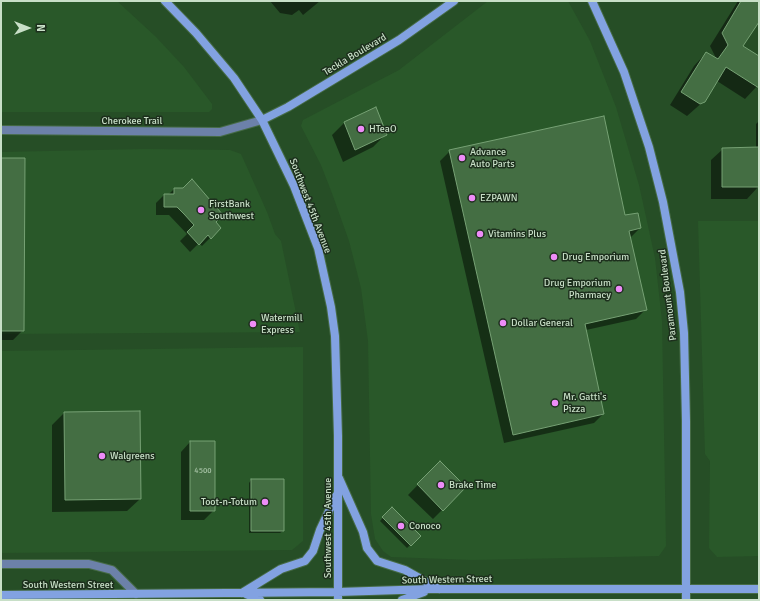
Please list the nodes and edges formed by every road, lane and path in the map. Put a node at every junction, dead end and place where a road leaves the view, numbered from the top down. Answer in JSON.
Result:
{"nodes":[{"id":1,"x":165,"y":1,"type":"edge"},
{"id":2,"x":454,"y":1,"type":"edge"},
{"id":3,"x":592,"y":1,"type":"edge"},
{"id":4,"x":262,"y":120,"type":"junction"},
{"id":5,"x":1,"y":130,"type":"edge"},
{"id":6,"x":338,"y":475,"type":"junction"},
{"id":7,"x":338,"y":493,"type":"junction"},
{"id":8,"x":1,"y":564,"type":"edge"},
{"id":9,"x":431,"y":589,"type":"junction"},
{"id":10,"x":440,"y":589,"type":"junction"},
{"id":11,"x":686,"y":589,"type":"junction"},
{"id":12,"x":759,"y":589,"type":"edge"},
{"id":13,"x":241,"y":593,"type":"junction"},
{"id":14,"x":136,"y":594,"type":"junction"},
{"id":15,"x":1,"y":595,"type":"edge"},
{"id":16,"x":338,"y":596,"type":"edge"},
{"id":17,"x":260,"y":600,"type":"edge"},
{"id":18,"x":402,"y":600,"type":"edge"},
{"id":19,"x":686,"y":600,"type":"edge"}],
"edges":[{"from":1,"to":4,"type":"main road","name":"Southwest 45th Avenue"},
{"from":2,"to":4,"type":"main road","name":"Teckla Boulevard"},
{"from":3,"to":11,"type":"main road","name":"Paramount Boulevard"},
{"from":4,"to":5,"type":"street","name":"Cherokee Trail"},
{"from":4,"to":6,"type":"main road","name":"Southwest 45th Avenue"},
{"from":6,"to":7,"type":"main road","name":"Southwest 45th Avenue"},
{"from":6,"to":10,"type":"main road"},
{"from":7,"to":13,"type":"main road"},
{"from":7,"to":16,"type":"main road","name":"Southwest 45th Avenue"},
{"from":8,"to":14,"type":"street","name":"South Western Street"},
{"from":9,"to":10,"type":"main road","name":"South Western Street"},
{"from":9,"to":16,"type":"main road","name":"South Western Street"},
{"from":9,"to":18,"type":"main road"},
{"from":10,"to":11,"type":"main road","name":"South Western Street"},
{"from":11,"to":12,"type":"main road","name":"South Western Street"},
{"from":11,"to":19,"type":"main road","name":"Paramount Boulevard"},
{"from":13,"to":14,"type":"main road","name":"South Western Street"},
{"from":13,"to":16,"type":"main road","name":"South Western Street"},
{"from":13,"to":17,"type":"main road"},
{"from":14,"to":15,"type":"main road","name":"South Western Street"}]}
